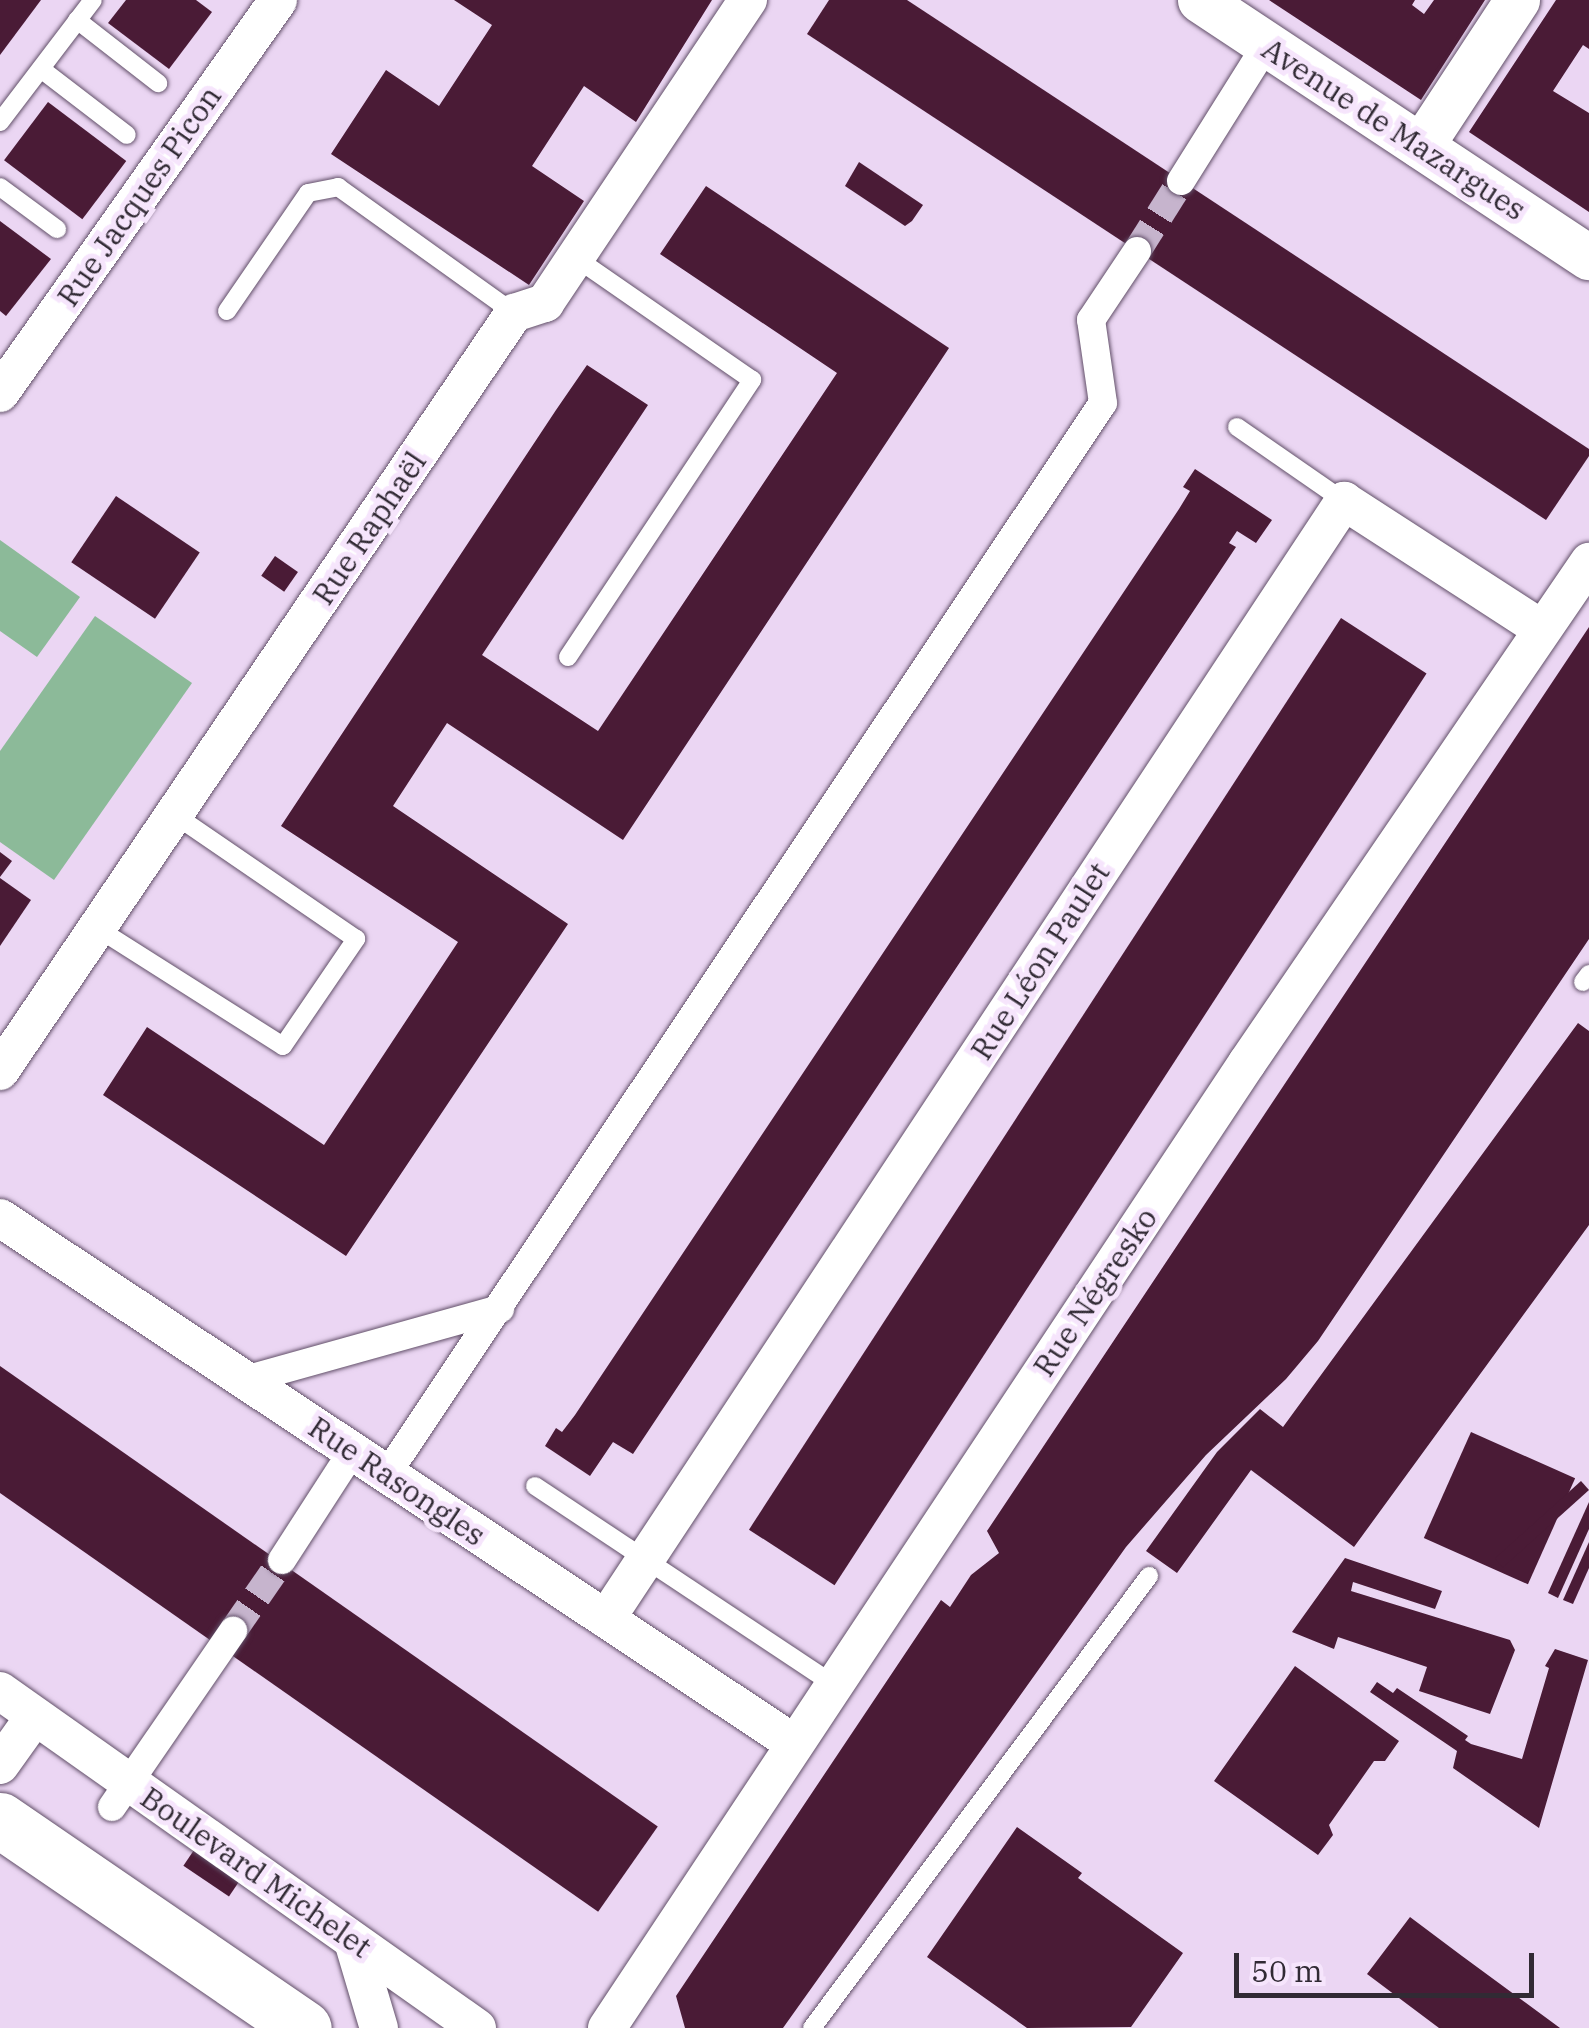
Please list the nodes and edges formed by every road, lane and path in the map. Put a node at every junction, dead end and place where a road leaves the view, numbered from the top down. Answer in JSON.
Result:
{"nodes":[{"id":1,"x":93,"y":0,"type":"edge"},
{"id":2,"x":278,"y":0,"type":"edge"},
{"id":3,"x":748,"y":0,"type":"edge"},
{"id":4,"x":1200,"y":0,"type":"edge"},
{"id":5,"x":1517,"y":0,"type":"edge"},
{"id":6,"x":77,"y":20,"type":"junction"},
{"id":7,"x":1267,"y":44,"type":"junction"},
{"id":8,"x":41,"y":69,"type":"junction"},
{"id":9,"x":158,"y":83,"type":"dead end"},
{"id":10,"x":0,"y":122,"type":"edge"},
{"id":11,"x":127,"y":135,"type":"dead end"},
{"id":12,"x":1421,"y":146,"type":"junction"},
{"id":13,"x":1181,"y":181,"type":"tunnel mouth"},
{"id":14,"x":0,"y":187,"type":"edge"},
{"id":15,"x":58,"y":230,"type":"dead end"},
{"id":16,"x":1137,"y":250,"type":"tunnel mouth"},
{"id":17,"x":576,"y":258,"type":"junction"},
{"id":18,"x":1589,"y":258,"type":"edge"},
{"id":19,"x":227,"y":310,"type":"dead end"},
{"id":20,"x":514,"y":313,"type":"junction"},
{"id":21,"x":0,"y":393,"type":"edge"},
{"id":22,"x":1237,"y":428,"type":"dead end"},
{"id":23,"x":1344,"y":501,"type":"junction"},
{"id":24,"x":1589,"y":562,"type":"edge"},
{"id":25,"x":1542,"y":629,"type":"junction"},
{"id":26,"x":568,"y":658,"type":"dead end"},
{"id":27,"x":175,"y":815,"type":"junction"},
{"id":28,"x":97,"y":928,"type":"junction"},
{"id":29,"x":0,"y":1071,"type":"edge"},
{"id":30,"x":0,"y":1218,"type":"edge"},
{"id":31,"x":500,"y":1310,"type":"junction"},
{"id":32,"x":244,"y":1380,"type":"junction"},
{"id":33,"x":352,"y":1452,"type":"junction"},
{"id":34,"x":387,"y":1474,"type":"junction"},
{"id":35,"x":535,"y":1486,"type":"dead end"},
{"id":36,"x":645,"y":1559,"type":"junction"},
{"id":37,"x":282,"y":1560,"type":"tunnel mouth"},
{"id":38,"x":1149,"y":1576,"type":"dead end"},
{"id":39,"x":606,"y":1620,"type":"junction"},
{"id":40,"x":233,"y":1630,"type":"tunnel mouth"},
{"id":41,"x":834,"y":1684,"type":"junction"},
{"id":42,"x":0,"y":1691,"type":"edge"},
{"id":43,"x":35,"y":1716,"type":"junction"},
{"id":44,"x":796,"y":1744,"type":"junction"},
{"id":45,"x":0,"y":1765,"type":"edge"},
{"id":46,"x":120,"y":1795,"type":"junction"},
{"id":47,"x":0,"y":1820,"type":"edge"},
{"id":48,"x":354,"y":1941,"type":"junction"},
{"id":49,"x":304,"y":2028,"type":"edge"},
{"id":50,"x":380,"y":2028,"type":"edge"},
{"id":51,"x":477,"y":2028,"type":"edge"},
{"id":52,"x":607,"y":2028,"type":"edge"},
{"id":53,"x":812,"y":2028,"type":"edge"}],
"edges":[{"from":1,"to":6,"type":"lane"},
{"from":2,"to":21,"type":"street","name":"Rue Jacques Picon"},
{"from":3,"to":17,"type":"street","name":"Rue Raphaël"},
{"from":4,"to":7,"type":"street","name":"Avenue de Mazargues"},
{"from":5,"to":12,"type":"street"},
{"from":6,"to":8,"type":"lane"},
{"from":6,"to":9,"type":"lane"},
{"from":7,"to":12,"type":"street","name":"Avenue de Mazargues"},
{"from":7,"to":13,"type":"street"},
{"from":8,"to":10,"type":"lane"},
{"from":8,"to":11,"type":"lane"},
{"from":12,"to":18,"type":"street","name":"Avenue de Mazargues"},
{"from":14,"to":15,"type":"lane"},
{"from":16,"to":31,"type":"street"},
{"from":17,"to":20,"type":"street","name":"Rue Raphaël"},
{"from":17,"to":26,"type":"lane"},
{"from":19,"to":20,"type":"lane"},
{"from":20,"to":27,"type":"street","name":"Rue Raphaël"},
{"from":22,"to":23,"type":"lane"},
{"from":23,"to":25,"type":"street"},
{"from":23,"to":36,"type":"street","name":"Rue Léon Paulet"},
{"from":24,"to":25,"type":"street","name":"Rue Négresko"},
{"from":25,"to":41,"type":"street","name":"Rue Négresko"},
{"from":27,"to":28,"type":"street","name":"Rue Raphaël"},
{"from":27,"to":28,"type":"lane"},
{"from":28,"to":29,"type":"street","name":"Rue Raphaël"},
{"from":30,"to":32,"type":"street","name":"Rue Rasongles"},
{"from":31,"to":32,"type":"street"},
{"from":31,"to":34,"type":"street"},
{"from":32,"to":33,"type":"street","name":"Rue Rasongles"},
{"from":33,"to":34,"type":"street","name":"Rue Rasongles"},
{"from":33,"to":37,"type":"street"},
{"from":34,"to":39,"type":"street","name":"Rue Rasongles"},
{"from":35,"to":36,"type":"lane"},
{"from":36,"to":39,"type":"street","name":"Rue Léon Paulet"},
{"from":36,"to":41,"type":"lane"},
{"from":38,"to":53,"type":"lane"},
{"from":39,"to":44,"type":"street","name":"Rue Rasongles"},
{"from":40,"to":46,"type":"street"},
{"from":41,"to":44,"type":"street","name":"Rue Négresko"},
{"from":42,"to":43,"type":"street","name":"Boulevard Michelet"},
{"from":43,"to":45,"type":"street"},
{"from":43,"to":46,"type":"street","name":"Boulevard Michelet"},
{"from":44,"to":52,"type":"street","name":"Rue Négresko"},
{"from":46,"to":48,"type":"street","name":"Boulevard Michelet"},
{"from":47,"to":49,"type":"main road"},
{"from":48,"to":50,"type":"street"},
{"from":48,"to":51,"type":"street","name":"Boulevard Michelet"}]}
